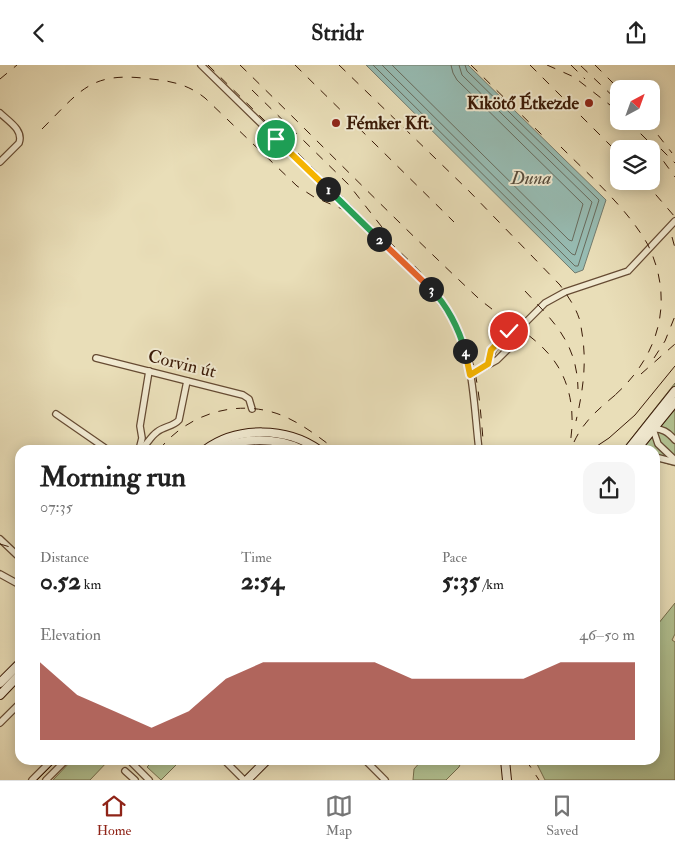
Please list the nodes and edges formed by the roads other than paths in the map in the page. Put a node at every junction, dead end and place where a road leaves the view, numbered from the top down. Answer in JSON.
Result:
{"nodes":[{"id":1,"x":201,"y":65,"type":"edge"},
{"id":2,"x":0,"y":113,"type":"edge"},
{"id":3,"x":0,"y":162,"type":"edge"},
{"id":4,"x":675,"y":221,"type":"edge"},
{"id":5,"x":522,"y":326,"type":"junction"},
{"id":6,"x":96,"y":357,"type":"dead end"},
{"id":7,"x":488,"y":364,"type":"junction"},
{"id":8,"x":149,"y":371,"type":"junction"},
{"id":9,"x":470,"y":375,"type":"junction"},
{"id":10,"x":187,"y":381,"type":"junction"},
{"id":11,"x":675,"y":391,"type":"edge"},
{"id":12,"x":675,"y":402,"type":"edge"},
{"id":13,"x":252,"y":409,"type":"dead end"},
{"id":14,"x":56,"y":414,"type":"dead end"},
{"id":15,"x":656,"y":415,"type":"junction"},
{"id":16,"x":652,"y":428,"type":"junction"},
{"id":17,"x":642,"y":432,"type":"junction"},
{"id":18,"x":675,"y":440,"type":"edge"},
{"id":19,"x":101,"y":445,"type":"edge"},
{"id":20,"x":141,"y":445,"type":"edge"},
{"id":21,"x":147,"y":445,"type":"edge"},
{"id":22,"x":213,"y":445,"type":"edge"},
{"id":23,"x":232,"y":445,"type":"edge"},
{"id":24,"x":288,"y":445,"type":"edge"},
{"id":25,"x":310,"y":445,"type":"edge"},
{"id":26,"x":478,"y":445,"type":"edge"},
{"id":27,"x":632,"y":445,"type":"edge"},
{"id":28,"x":640,"y":445,"type":"edge"},
{"id":29,"x":659,"y":445,"type":"edge"},
{"id":30,"x":660,"y":446,"type":"edge"},
{"id":31,"x":660,"y":458,"type":"edge"},
{"id":32,"x":675,"y":461,"type":"edge"},
{"id":33,"x":0,"y":539,"type":"edge"},
{"id":34,"x":15,"y":553,"type":"edge"},
{"id":35,"x":0,"y":574,"type":"edge"},
{"id":36,"x":15,"y":582,"type":"edge"},
{"id":37,"x":15,"y":668,"type":"edge"},
{"id":38,"x":15,"y":679,"type":"edge"},
{"id":39,"x":0,"y":683,"type":"edge"},
{"id":40,"x":0,"y":695,"type":"edge"},
{"id":41,"x":15,"y":708,"type":"edge"},
{"id":42,"x":0,"y":723,"type":"edge"},
{"id":43,"x":47,"y":765,"type":"edge"},
{"id":44,"x":61,"y":765,"type":"edge"},
{"id":45,"x":134,"y":765,"type":"edge"},
{"id":46,"x":230,"y":765,"type":"edge"},
{"id":47,"x":262,"y":765,"type":"edge"},
{"id":48,"x":370,"y":765,"type":"edge"},
{"id":49,"x":506,"y":765,"type":"edge"},
{"id":50,"x":126,"y":771,"type":"dead end"},
{"id":51,"x":32,"y":780,"type":"edge"},
{"id":52,"x":46,"y":780,"type":"edge"},
{"id":53,"x":135,"y":780,"type":"edge"},
{"id":54,"x":149,"y":780,"type":"edge"},
{"id":55,"x":246,"y":780,"type":"edge"},
{"id":56,"x":385,"y":780,"type":"edge"},
{"id":57,"x":507,"y":780,"type":"edge"}],
"edges":[{"from":1,"to":9,"type":"street"},
{"from":2,"to":3,"type":"street"},
{"from":4,"to":5,"type":"street"},
{"from":5,"to":7,"type":"street"},
{"from":5,"to":7,"type":"street"},
{"from":6,"to":8,"type":"street","name":"Corvin út"},
{"from":7,"to":9,"type":"street"},
{"from":8,"to":10,"type":"street","name":"Corvin út"},
{"from":8,"to":20,"type":"street"},
{"from":9,"to":26,"type":"street"},
{"from":10,"to":13,"type":"street","name":"Corvin út"},
{"from":10,"to":21,"type":"street"},
{"from":11,"to":15,"type":"main road"},
{"from":12,"to":16,"type":"main road"},
{"from":14,"to":19,"type":"street"},
{"from":15,"to":16,"type":"street"},
{"from":15,"to":17,"type":"main road"},
{"from":16,"to":17,"type":"street"},
{"from":16,"to":18,"type":"street"},
{"from":16,"to":28,"type":"main road"},
{"from":16,"to":29,"type":"street"},
{"from":17,"to":27,"type":"main road"},
{"from":22,"to":25,"type":"main road"},
{"from":23,"to":24,"type":"main road"},
{"from":30,"to":32,"type":"street"},
{"from":31,"to":32,"type":"street"},
{"from":33,"to":34,"type":"street"},
{"from":35,"to":36,"type":"street"},
{"from":37,"to":39,"type":"main road"},
{"from":38,"to":40,"type":"main road"},
{"from":41,"to":42,"type":"street"},
{"from":43,"to":51,"type":"street"},
{"from":44,"to":52,"type":"street"},
{"from":45,"to":54,"type":"street"},
{"from":46,"to":55,"type":"street"},
{"from":47,"to":55,"type":"main road"},
{"from":48,"to":56,"type":"street"},
{"from":49,"to":57,"type":"main road"},
{"from":50,"to":53,"type":"street"}]}
